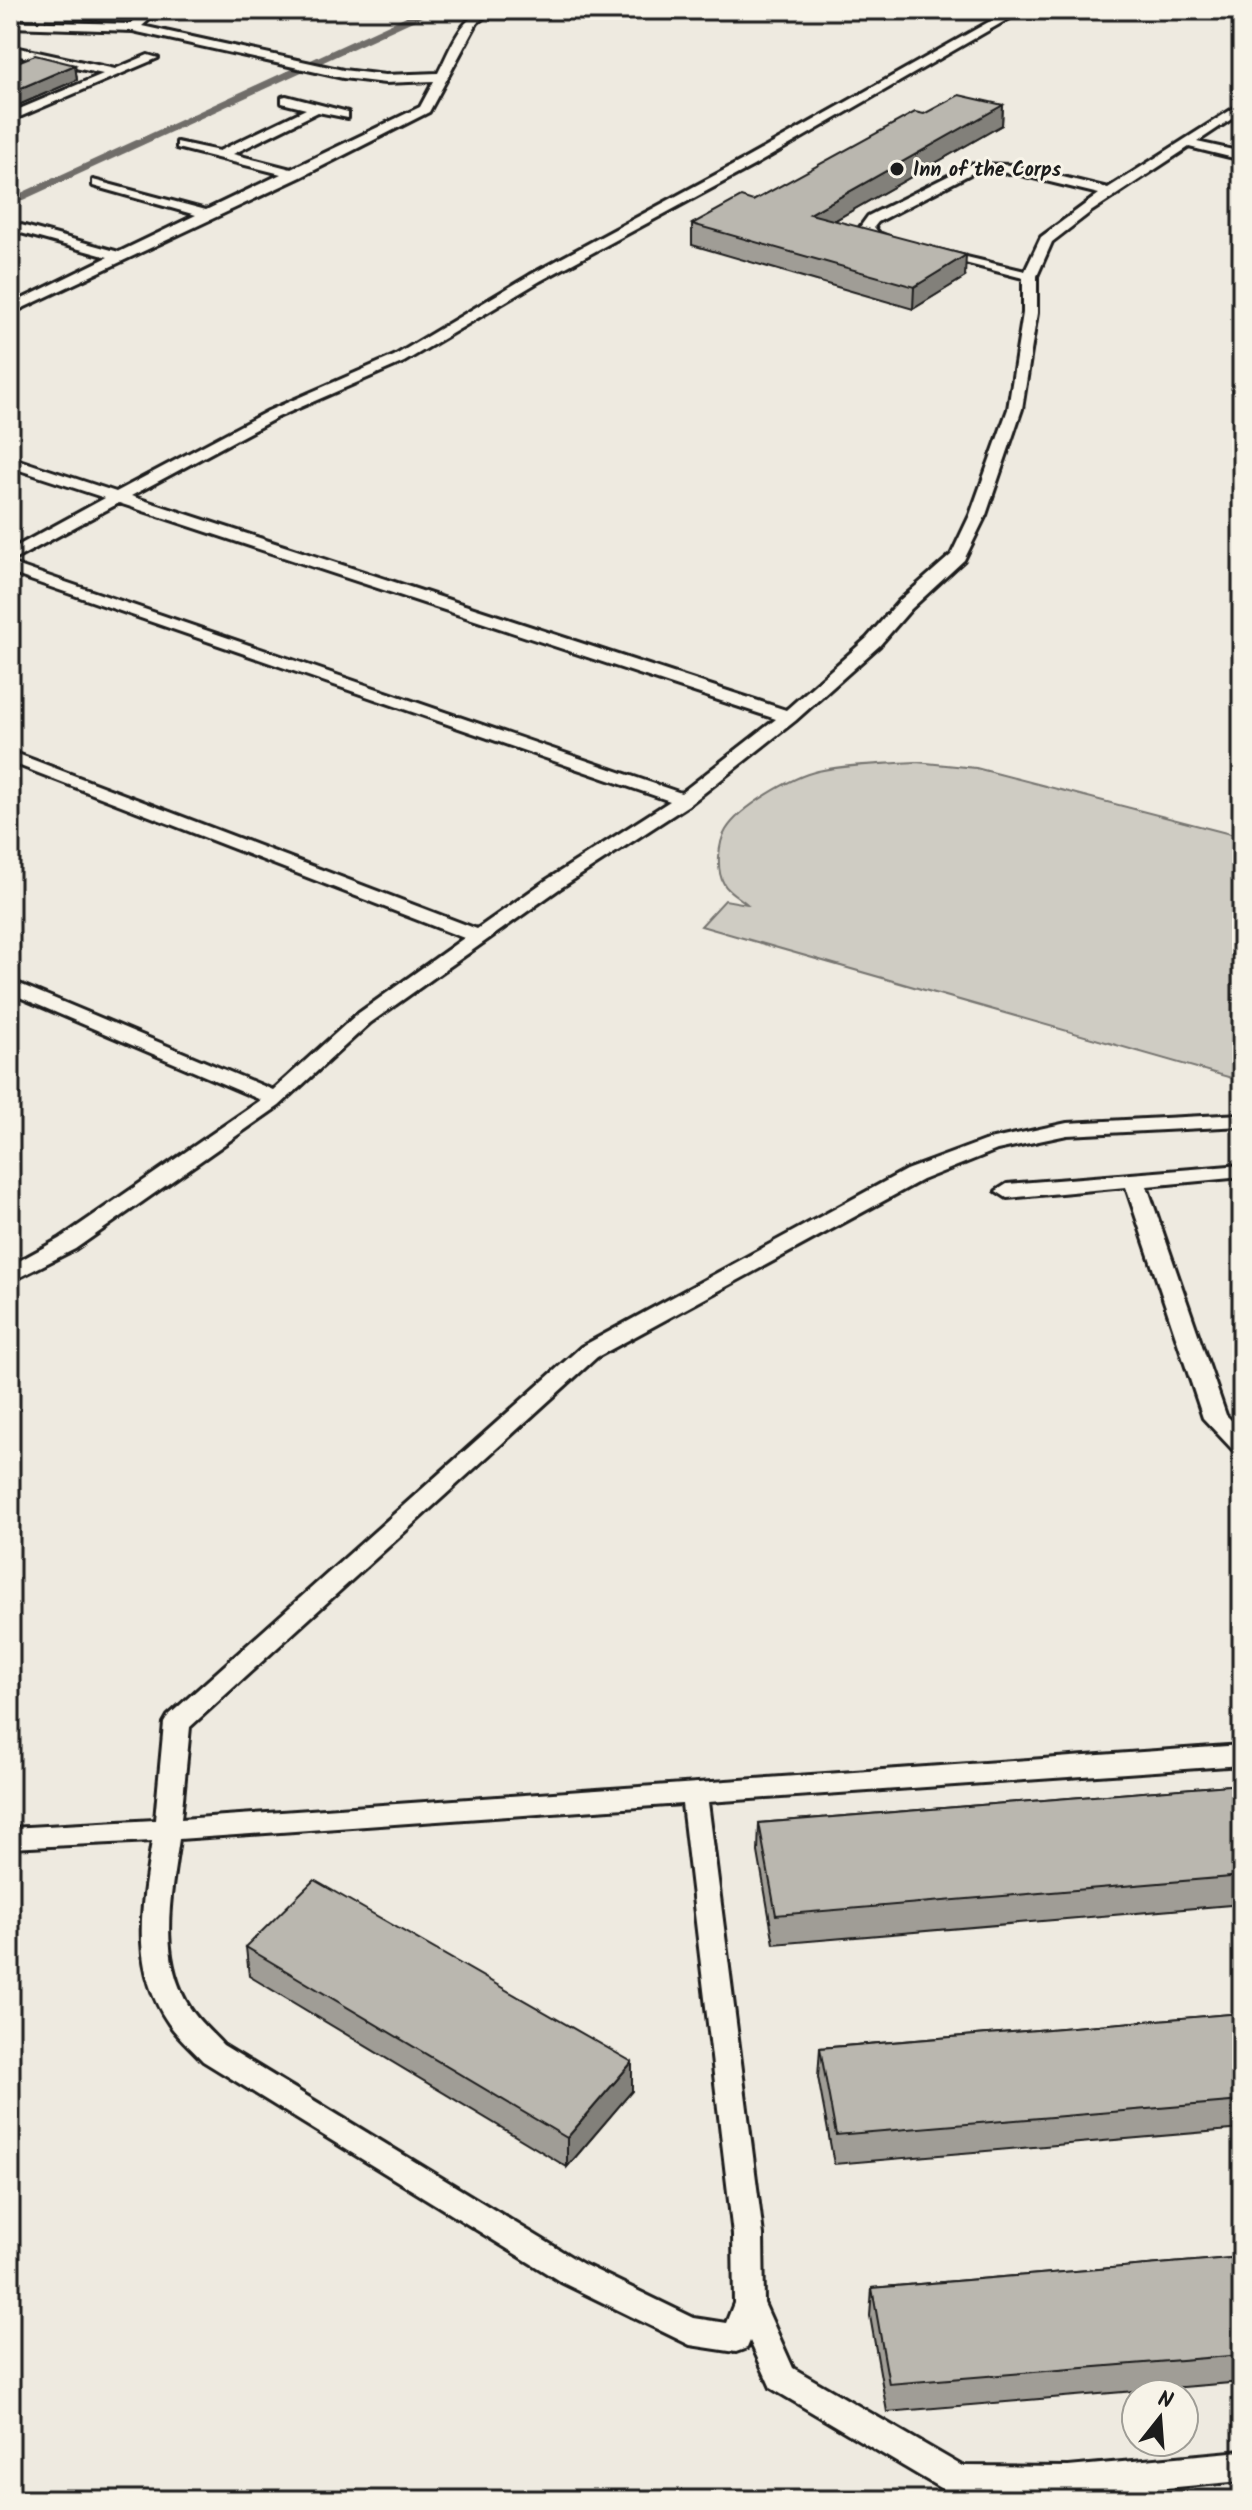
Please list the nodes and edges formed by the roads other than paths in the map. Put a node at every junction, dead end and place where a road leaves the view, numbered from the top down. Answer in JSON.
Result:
{"nodes":[{"id":1,"x":154,"y":10,"type":"edge"},
{"id":2,"x":234,"y":10,"type":"edge"},
{"id":3,"x":297,"y":10,"type":"edge"},
{"id":4,"x":487,"y":10,"type":"edge"},
{"id":5,"x":1018,"y":10,"type":"edge"},
{"id":6,"x":10,"y":24,"type":"edge"},
{"id":7,"x":133,"y":28,"type":"junction"},
{"id":8,"x":10,"y":50,"type":"edge"},
{"id":9,"x":47,"y":57,"type":"junction"},
{"id":10,"x":152,"y":58,"type":"dead end"},
{"id":11,"x":22,"y":68,"type":"edge"},
{"id":12,"x":116,"y":73,"type":"junction"},
{"id":13,"x":441,"y":77,"type":"junction"},
{"id":14,"x":286,"y":100,"type":"dead end"},
{"id":15,"x":1242,"y":107,"type":"edge"},
{"id":16,"x":317,"y":108,"type":"junction"},
{"id":17,"x":344,"y":115,"type":"dead end"},
{"id":18,"x":10,"y":117,"type":"edge"},
{"id":19,"x":1186,"y":143,"type":"junction"},
{"id":20,"x":181,"y":145,"type":"dead end"},
{"id":21,"x":221,"y":155,"type":"junction"},
{"id":22,"x":1242,"y":156,"type":"edge"},
{"id":23,"x":296,"y":174,"type":"junction"},
{"id":24,"x":98,"y":183,"type":"dead end"},
{"id":25,"x":1111,"y":193,"type":"junction"},
{"id":26,"x":210,"y":215,"type":"junction"},
{"id":27,"x":10,"y":226,"type":"edge"},
{"id":28,"x":914,"y":249,"type":"edge"},
{"id":29,"x":929,"y":252,"type":"edge"},
{"id":30,"x":121,"y":257,"type":"junction"},
{"id":31,"x":1030,"y":276,"type":"junction"},
{"id":32,"x":10,"y":298,"type":"edge"},
{"id":33,"x":25,"y":303,"type":"junction"},
{"id":34,"x":10,"y":310,"type":"edge"},
{"id":35,"x":10,"y":462,"type":"edge"},
{"id":36,"x":115,"y":498,"type":"junction"},
{"id":37,"x":10,"y":557,"type":"edge"},
{"id":38,"x":10,"y":568,"type":"edge"},
{"id":39,"x":789,"y":717,"type":"junction"},
{"id":40,"x":10,"y":756,"type":"edge"},
{"id":41,"x":684,"y":800,"type":"junction"},
{"id":42,"x":479,"y":937,"type":"junction"},
{"id":43,"x":10,"y":986,"type":"edge"},
{"id":44,"x":275,"y":1099,"type":"junction"},
{"id":45,"x":1242,"y":1120,"type":"edge"},
{"id":46,"x":1242,"y":1171,"type":"edge"},
{"id":47,"x":1134,"y":1180,"type":"junction"},
{"id":48,"x":1007,"y":1191,"type":"dead end"},
{"id":49,"x":14,"y":1269,"type":"edge"},
{"id":50,"x":1242,"y":1445,"type":"edge"},
{"id":51,"x":1242,"y":1755,"type":"edge"},
{"id":52,"x":694,"y":1793,"type":"junction"},
{"id":53,"x":167,"y":1830,"type":"junction"},
{"id":54,"x":10,"y":1838,"type":"edge"},
{"id":55,"x":749,"y":2303,"type":"junction"},
{"id":56,"x":1242,"y":2466,"type":"edge"},
{"id":57,"x":957,"y":2490,"type":"edge"}],
"edges":[{"from":1,"to":7,"type":"lane"},
{"from":2,"to":3,"type":"lane"},
{"from":4,"to":13,"type":"lane"},
{"from":5,"to":36,"type":"lane"},
{"from":6,"to":7,"type":"lane"},
{"from":7,"to":13,"type":"lane"},
{"from":8,"to":9,"type":"lane"},
{"from":9,"to":11,"type":"lane"},
{"from":9,"to":12,"type":"lane"},
{"from":10,"to":12,"type":"lane"},
{"from":12,"to":18,"type":"lane"},
{"from":13,"to":23,"type":"lane"},
{"from":14,"to":16,"type":"lane"},
{"from":15,"to":19,"type":"lane"},
{"from":16,"to":17,"type":"lane"},
{"from":16,"to":21,"type":"lane"},
{"from":19,"to":22,"type":"lane"},
{"from":19,"to":25,"type":"lane"},
{"from":20,"to":21,"type":"lane"},
{"from":21,"to":23,"type":"lane"},
{"from":23,"to":26,"type":"lane"},
{"from":24,"to":26,"type":"lane"},
{"from":25,"to":28,"type":"lane"},
{"from":25,"to":31,"type":"lane"},
{"from":26,"to":30,"type":"lane"},
{"from":27,"to":30,"type":"lane"},
{"from":29,"to":31,"type":"lane"},
{"from":30,"to":33,"type":"lane"},
{"from":31,"to":39,"type":"lane"},
{"from":32,"to":33,"type":"lane"},
{"from":33,"to":34,"type":"lane"},
{"from":35,"to":36,"type":"lane"},
{"from":36,"to":37,"type":"lane"},
{"from":36,"to":39,"type":"lane"},
{"from":38,"to":41,"type":"lane"},
{"from":39,"to":41,"type":"lane"},
{"from":40,"to":42,"type":"lane"},
{"from":41,"to":42,"type":"lane"},
{"from":42,"to":44,"type":"lane"},
{"from":43,"to":44,"type":"lane"},
{"from":44,"to":49,"type":"lane"},
{"from":45,"to":53,"type":"lane"},
{"from":46,"to":47,"type":"lane"},
{"from":47,"to":48,"type":"lane"},
{"from":47,"to":50,"type":"lane"},
{"from":51,"to":52,"type":"lane"},
{"from":52,"to":53,"type":"lane"},
{"from":52,"to":55,"type":"lane"},
{"from":53,"to":54,"type":"lane"},
{"from":53,"to":55,"type":"lane"},
{"from":55,"to":57,"type":"lane"},
{"from":56,"to":57,"type":"lane"}]}
